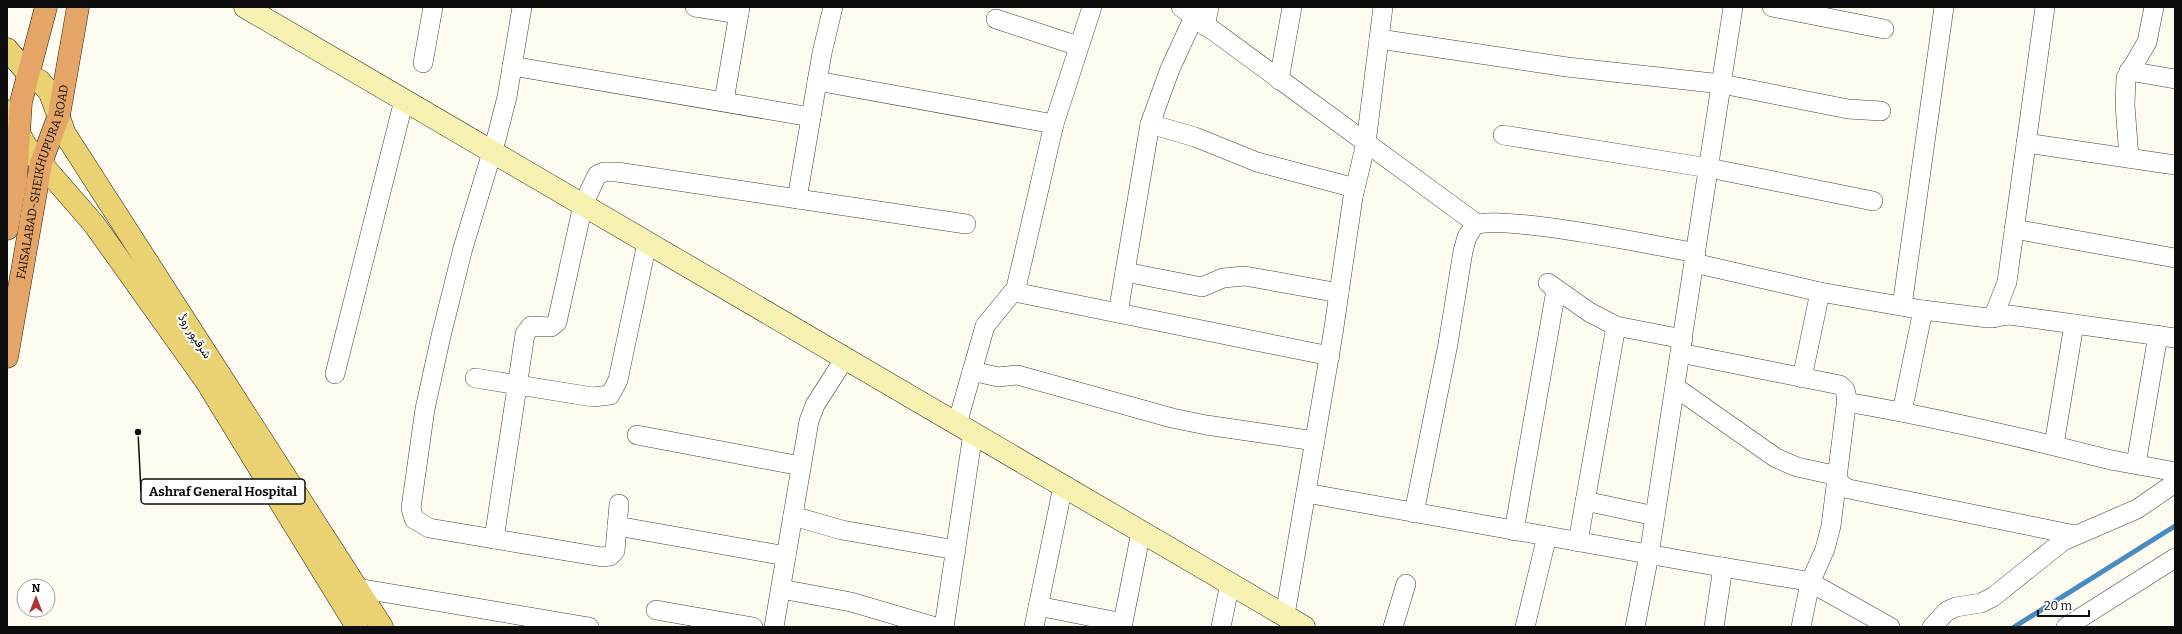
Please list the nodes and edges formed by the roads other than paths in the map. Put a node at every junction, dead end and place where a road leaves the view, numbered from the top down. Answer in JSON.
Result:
{"nodes":[{"id":1,"x":46,"y":7,"type":"edge"},
{"id":2,"x":78,"y":7,"type":"edge"},
{"id":3,"x":245,"y":7,"type":"edge"},
{"id":4,"x":433,"y":7,"type":"edge"},
{"id":5,"x":522,"y":7,"type":"edge"},
{"id":6,"x":695,"y":7,"type":"edge"},
{"id":7,"x":833,"y":7,"type":"edge"},
{"id":8,"x":1092,"y":7,"type":"edge"},
{"id":9,"x":1292,"y":7,"type":"edge"},
{"id":10,"x":1383,"y":7,"type":"edge"},
{"id":11,"x":1733,"y":7,"type":"edge"},
{"id":12,"x":1772,"y":7,"type":"edge"},
{"id":13,"x":1944,"y":7,"type":"edge"},
{"id":14,"x":2045,"y":7,"type":"edge"},
{"id":15,"x":2154,"y":7,"type":"edge"},
{"id":16,"x":740,"y":10,"type":"edge"},
{"id":17,"x":1197,"y":14,"type":"edge"},
{"id":18,"x":996,"y":19,"type":"dead end"},
{"id":19,"x":1884,"y":29,"type":"dead end"},
{"id":20,"x":1379,"y":38,"type":"junction"},
{"id":21,"x":1078,"y":46,"type":"junction"},
{"id":22,"x":7,"y":49,"type":"edge"},
{"id":23,"x":423,"y":63,"type":"dead end"},
{"id":24,"x":512,"y":66,"type":"junction"},
{"id":25,"x":2129,"y":71,"type":"junction"},
{"id":26,"x":29,"y":75,"type":"junction"},
{"id":27,"x":2175,"y":79,"type":"edge"},
{"id":28,"x":1279,"y":80,"type":"junction"},
{"id":29,"x":817,"y":81,"type":"junction"},
{"id":30,"x":1722,"y":84,"type":"junction"},
{"id":31,"x":404,"y":100,"type":"junction"},
{"id":32,"x":724,"y":101,"type":"junction"},
{"id":33,"x":7,"y":111,"type":"edge"},
{"id":34,"x":1881,"y":111,"type":"dead end"},
{"id":35,"x":59,"y":114,"type":"junction"},
{"id":36,"x":811,"y":117,"type":"junction"},
{"id":37,"x":1054,"y":124,"type":"junction"},
{"id":38,"x":1150,"y":124,"type":"junction"},
{"id":39,"x":19,"y":133,"type":"junction"},
{"id":40,"x":1503,"y":136,"type":"dead end"},
{"id":41,"x":1366,"y":143,"type":"junction"},
{"id":42,"x":2026,"y":143,"type":"junction"},
{"id":43,"x":492,"y":152,"type":"junction"},
{"id":44,"x":2129,"y":158,"type":"junction"},
{"id":45,"x":41,"y":163,"type":"junction"},
{"id":46,"x":2175,"y":165,"type":"edge"},
{"id":47,"x":1709,"y":168,"type":"junction"},
{"id":48,"x":1355,"y":188,"type":"junction"},
{"id":49,"x":797,"y":199,"type":"junction"},
{"id":50,"x":1873,"y":201,"type":"dead end"},
{"id":51,"x":583,"y":205,"type":"junction"},
{"id":52,"x":966,"y":224,"type":"dead end"},
{"id":53,"x":1477,"y":224,"type":"junction"},
{"id":54,"x":7,"y":229,"type":"edge"},
{"id":55,"x":2014,"y":229,"type":"junction"},
{"id":56,"x":647,"y":242,"type":"junction"},
{"id":57,"x":1695,"y":258,"type":"junction"},
{"id":58,"x":2175,"y":258,"type":"edge"},
{"id":59,"x":1125,"y":272,"type":"junction"},
{"id":60,"x":1014,"y":292,"type":"junction"},
{"id":61,"x":1339,"y":292,"type":"junction"},
{"id":62,"x":1820,"y":292,"type":"junction"},
{"id":63,"x":1902,"y":306,"type":"junction"},
{"id":64,"x":1923,"y":310,"type":"junction"},
{"id":65,"x":1118,"y":313,"type":"junction"},
{"id":66,"x":1993,"y":318,"type":"junction"},
{"id":67,"x":2074,"y":324,"type":"junction"},
{"id":68,"x":1616,"y":326,"type":"junction"},
{"id":69,"x":2166,"y":336,"type":"edge"},
{"id":70,"x":1682,"y":346,"type":"junction"},
{"id":71,"x":1330,"y":356,"type":"junction"},
{"id":72,"x":7,"y":357,"type":"edge"},
{"id":73,"x":845,"y":358,"type":"junction"},
{"id":74,"x":972,"y":371,"type":"junction"},
{"id":75,"x":335,"y":374,"type":"dead end"},
{"id":76,"x":475,"y":378,"type":"dead end"},
{"id":77,"x":1802,"y":378,"type":"junction"},
{"id":78,"x":516,"y":385,"type":"junction"},
{"id":79,"x":1675,"y":387,"type":"junction"},
{"id":80,"x":1846,"y":402,"type":"junction"},
{"id":81,"x":1902,"y":412,"type":"junction"},
{"id":82,"x":965,"y":428,"type":"junction"},
{"id":83,"x":637,"y":435,"type":"dead end"},
{"id":84,"x":1315,"y":441,"type":"junction"},
{"id":85,"x":2054,"y":444,"type":"junction"},
{"id":86,"x":2136,"y":464,"type":"junction"},
{"id":87,"x":801,"y":466,"type":"junction"},
{"id":88,"x":2175,"y":472,"type":"edge"},
{"id":89,"x":1837,"y":478,"type":"junction"},
{"id":90,"x":2175,"y":483,"type":"edge"},
{"id":91,"x":1063,"y":486,"type":"junction"},
{"id":92,"x":1306,"y":493,"type":"junction"},
{"id":93,"x":1585,"y":501,"type":"junction"},
{"id":94,"x":619,"y":504,"type":"dead end"},
{"id":95,"x":1414,"y":513,"type":"junction"},
{"id":96,"x":793,"y":516,"type":"junction"},
{"id":97,"x":1655,"y":516,"type":"junction"},
{"id":98,"x":617,"y":526,"type":"junction"},
{"id":99,"x":1514,"y":531,"type":"junction"},
{"id":100,"x":1141,"y":532,"type":"junction"},
{"id":101,"x":2075,"y":535,"type":"junction"},
{"id":102,"x":1547,"y":536,"type":"junction"},
{"id":103,"x":494,"y":539,"type":"junction"},
{"id":104,"x":1578,"y":542,"type":"junction"},
{"id":105,"x":956,"y":550,"type":"junction"},
{"id":106,"x":1649,"y":555,"type":"junction"},
{"id":107,"x":786,"y":556,"type":"junction"},
{"id":108,"x":2175,"y":558,"type":"edge"},
{"id":109,"x":1723,"y":567,"type":"junction"},
{"id":110,"x":1230,"y":583,"type":"junction"},
{"id":111,"x":1810,"y":583,"type":"junction"},
{"id":112,"x":1406,"y":584,"type":"dead end"},
{"id":113,"x":357,"y":588,"type":"junction"},
{"id":114,"x":780,"y":589,"type":"junction"},
{"id":115,"x":1038,"y":606,"type":"junction"},
{"id":116,"x":656,"y":610,"type":"dead end"},
{"id":117,"x":490,"y":619,"type":"edge"},
{"id":118,"x":1297,"y":623,"type":"edge"},
{"id":119,"x":1122,"y":625,"type":"edge"},
{"id":120,"x":357,"y":627,"type":"edge"},
{"id":121,"x":382,"y":627,"type":"edge"},
{"id":122,"x":589,"y":627,"type":"edge"},
{"id":123,"x":753,"y":627,"type":"edge"},
{"id":124,"x":774,"y":627,"type":"edge"},
{"id":125,"x":936,"y":627,"type":"edge"},
{"id":126,"x":944,"y":627,"type":"edge"},
{"id":127,"x":1034,"y":627,"type":"edge"},
{"id":128,"x":1221,"y":627,"type":"edge"},
{"id":129,"x":1393,"y":627,"type":"edge"},
{"id":130,"x":1525,"y":627,"type":"edge"},
{"id":131,"x":1634,"y":627,"type":"edge"},
{"id":132,"x":1714,"y":627,"type":"edge"},
{"id":133,"x":1801,"y":627,"type":"edge"},
{"id":134,"x":1890,"y":627,"type":"edge"},
{"id":135,"x":1932,"y":627,"type":"edge"},
{"id":136,"x":2066,"y":627,"type":"edge"}],
"edges":[{"from":1,"to":26,"type":"highway","name":"FAISALABAD-SHEIKHUPURA ROAD"},
{"from":2,"to":35,"type":"highway","name":"FAISALABAD-SHEIKHUPURA ROAD"},
{"from":3,"to":31,"type":"street"},
{"from":4,"to":23,"type":"street"},
{"from":5,"to":24,"type":"street"},
{"from":6,"to":16,"type":"street"},
{"from":7,"to":29,"type":"street"},
{"from":8,"to":21,"type":"street"},
{"from":9,"to":28,"type":"street"},
{"from":10,"to":20,"type":"street"},
{"from":11,"to":30,"type":"street"},
{"from":12,"to":19,"type":"street"},
{"from":13,"to":63,"type":"street"},
{"from":14,"to":42,"type":"street"},
{"from":15,"to":25,"type":"street"},
{"from":16,"to":32,"type":"street"},
{"from":17,"to":28,"type":"street"},
{"from":17,"to":38,"type":"street"},
{"from":18,"to":21,"type":"street"},
{"from":20,"to":30,"type":"street"},
{"from":20,"to":41,"type":"street"},
{"from":21,"to":37,"type":"street"},
{"from":22,"to":26,"type":"main road","name":"شرقپور روڈ"},
{"from":24,"to":32,"type":"street"},
{"from":24,"to":43,"type":"street"},
{"from":25,"to":27,"type":"street"},
{"from":25,"to":44,"type":"street"},
{"from":26,"to":35,"type":"main road","name":"شرقپور روڈ"},
{"from":26,"to":39,"type":"highway","name":"FAISALABAD-SHEIKHUPURA ROAD"},
{"from":28,"to":41,"type":"street"},
{"from":29,"to":36,"type":"street"},
{"from":29,"to":37,"type":"street"},
{"from":30,"to":34,"type":"street"},
{"from":30,"to":47,"type":"street"},
{"from":31,"to":43,"type":"street"},
{"from":31,"to":75,"type":"street"},
{"from":32,"to":36,"type":"street"},
{"from":33,"to":39,"type":"main road","name":"شرقپور روڈ"},
{"from":35,"to":45,"type":"highway","name":"FAISALABAD-SHEIKHUPURA ROAD"},
{"from":35,"to":113,"type":"main road","name":"شرقپور روڈ"},
{"from":36,"to":49,"type":"street"},
{"from":37,"to":60,"type":"street"},
{"from":38,"to":48,"type":"street"},
{"from":38,"to":59,"type":"street"},
{"from":39,"to":45,"type":"main road","name":"شرقپور روڈ"},
{"from":39,"to":54,"type":"highway","name":"FAISALABAD-SHEIKHUPURA ROAD"},
{"from":40,"to":47,"type":"street"},
{"from":41,"to":48,"type":"street"},
{"from":41,"to":53,"type":"street"},
{"from":42,"to":44,"type":"street"},
{"from":42,"to":55,"type":"street"},
{"from":43,"to":51,"type":"street"},
{"from":43,"to":103,"type":"street"},
{"from":44,"to":46,"type":"street"},
{"from":45,"to":72,"type":"highway","name":"FAISALABAD-SHEIKHUPURA ROAD"},
{"from":45,"to":120,"type":"main road","name":"شرقپور روڈ"},
{"from":47,"to":50,"type":"street"},
{"from":47,"to":57,"type":"street"},
{"from":48,"to":61,"type":"street"},
{"from":49,"to":51,"type":"street"},
{"from":49,"to":52,"type":"street"},
{"from":51,"to":56,"type":"street"},
{"from":51,"to":78,"type":"street"},
{"from":53,"to":57,"type":"street"},
{"from":53,"to":95,"type":"street"},
{"from":55,"to":58,"type":"street"},
{"from":55,"to":66,"type":"street"},
{"from":56,"to":73,"type":"street"},
{"from":56,"to":78,"type":"street"},
{"from":57,"to":62,"type":"street"},
{"from":57,"to":70,"type":"street"},
{"from":59,"to":61,"type":"street"},
{"from":59,"to":65,"type":"street"},
{"from":60,"to":65,"type":"street"},
{"from":60,"to":74,"type":"street"},
{"from":61,"to":71,"type":"street"},
{"from":62,"to":63,"type":"street"},
{"from":62,"to":77,"type":"street"},
{"from":63,"to":64,"type":"street"},
{"from":64,"to":66,"type":"street"},
{"from":64,"to":81,"type":"street"},
{"from":65,"to":71,"type":"street"},
{"from":66,"to":67,"type":"street"},
{"from":67,"to":69,"type":"street"},
{"from":67,"to":85,"type":"street"},
{"from":68,"to":70,"type":"street"},
{"from":68,"to":93,"type":"street"},
{"from":68,"to":99,"type":"street"},
{"from":69,"to":86,"type":"street"},
{"from":70,"to":77,"type":"street"},
{"from":70,"to":79,"type":"street"},
{"from":71,"to":84,"type":"street"},
{"from":73,"to":82,"type":"street"},
{"from":73,"to":87,"type":"street"},
{"from":74,"to":82,"type":"street"},
{"from":74,"to":84,"type":"street"},
{"from":76,"to":78,"type":"street"},
{"from":77,"to":80,"type":"street"},
{"from":78,"to":103,"type":"street"},
{"from":79,"to":89,"type":"street"},
{"from":79,"to":97,"type":"street"},
{"from":80,"to":81,"type":"street"},
{"from":80,"to":89,"type":"street"},
{"from":81,"to":85,"type":"street"},
{"from":82,"to":91,"type":"street"},
{"from":82,"to":105,"type":"street"},
{"from":83,"to":87,"type":"street"},
{"from":84,"to":92,"type":"street"},
{"from":85,"to":86,"type":"street"},
{"from":86,"to":88,"type":"street"},
{"from":87,"to":96,"type":"street"},
{"from":89,"to":101,"type":"street"},
{"from":89,"to":111,"type":"street"},
{"from":90,"to":101,"type":"street"},
{"from":91,"to":100,"type":"street"},
{"from":91,"to":115,"type":"street"},
{"from":92,"to":95,"type":"street"},
{"from":92,"to":118,"type":"street"},
{"from":93,"to":97,"type":"street"},
{"from":93,"to":104,"type":"street"},
{"from":94,"to":98,"type":"street"},
{"from":95,"to":99,"type":"street"},
{"from":96,"to":105,"type":"street"},
{"from":96,"to":107,"type":"street"},
{"from":97,"to":106,"type":"street"},
{"from":98,"to":103,"type":"street"},
{"from":98,"to":107,"type":"street"},
{"from":99,"to":102,"type":"street"},
{"from":100,"to":110,"type":"street"},
{"from":100,"to":119,"type":"street"},
{"from":101,"to":135,"type":"street"},
{"from":102,"to":104,"type":"street"},
{"from":102,"to":130,"type":"street"},
{"from":104,"to":106,"type":"street"},
{"from":105,"to":126,"type":"street"},
{"from":106,"to":109,"type":"street"},
{"from":106,"to":131,"type":"street"},
{"from":107,"to":114,"type":"street"},
{"from":108,"to":136,"type":"street"},
{"from":109,"to":111,"type":"street"},
{"from":109,"to":132,"type":"street"},
{"from":110,"to":118,"type":"street"},
{"from":110,"to":128,"type":"street"},
{"from":111,"to":133,"type":"street"},
{"from":111,"to":134,"type":"street"},
{"from":112,"to":129,"type":"street"},
{"from":113,"to":117,"type":"street"},
{"from":113,"to":121,"type":"main road","name":"شرقپور روڈ"},
{"from":114,"to":124,"type":"street"},
{"from":114,"to":125,"type":"street"},
{"from":115,"to":119,"type":"street"},
{"from":115,"to":127,"type":"street"},
{"from":116,"to":123,"type":"street"},
{"from":117,"to":122,"type":"street"}]}
